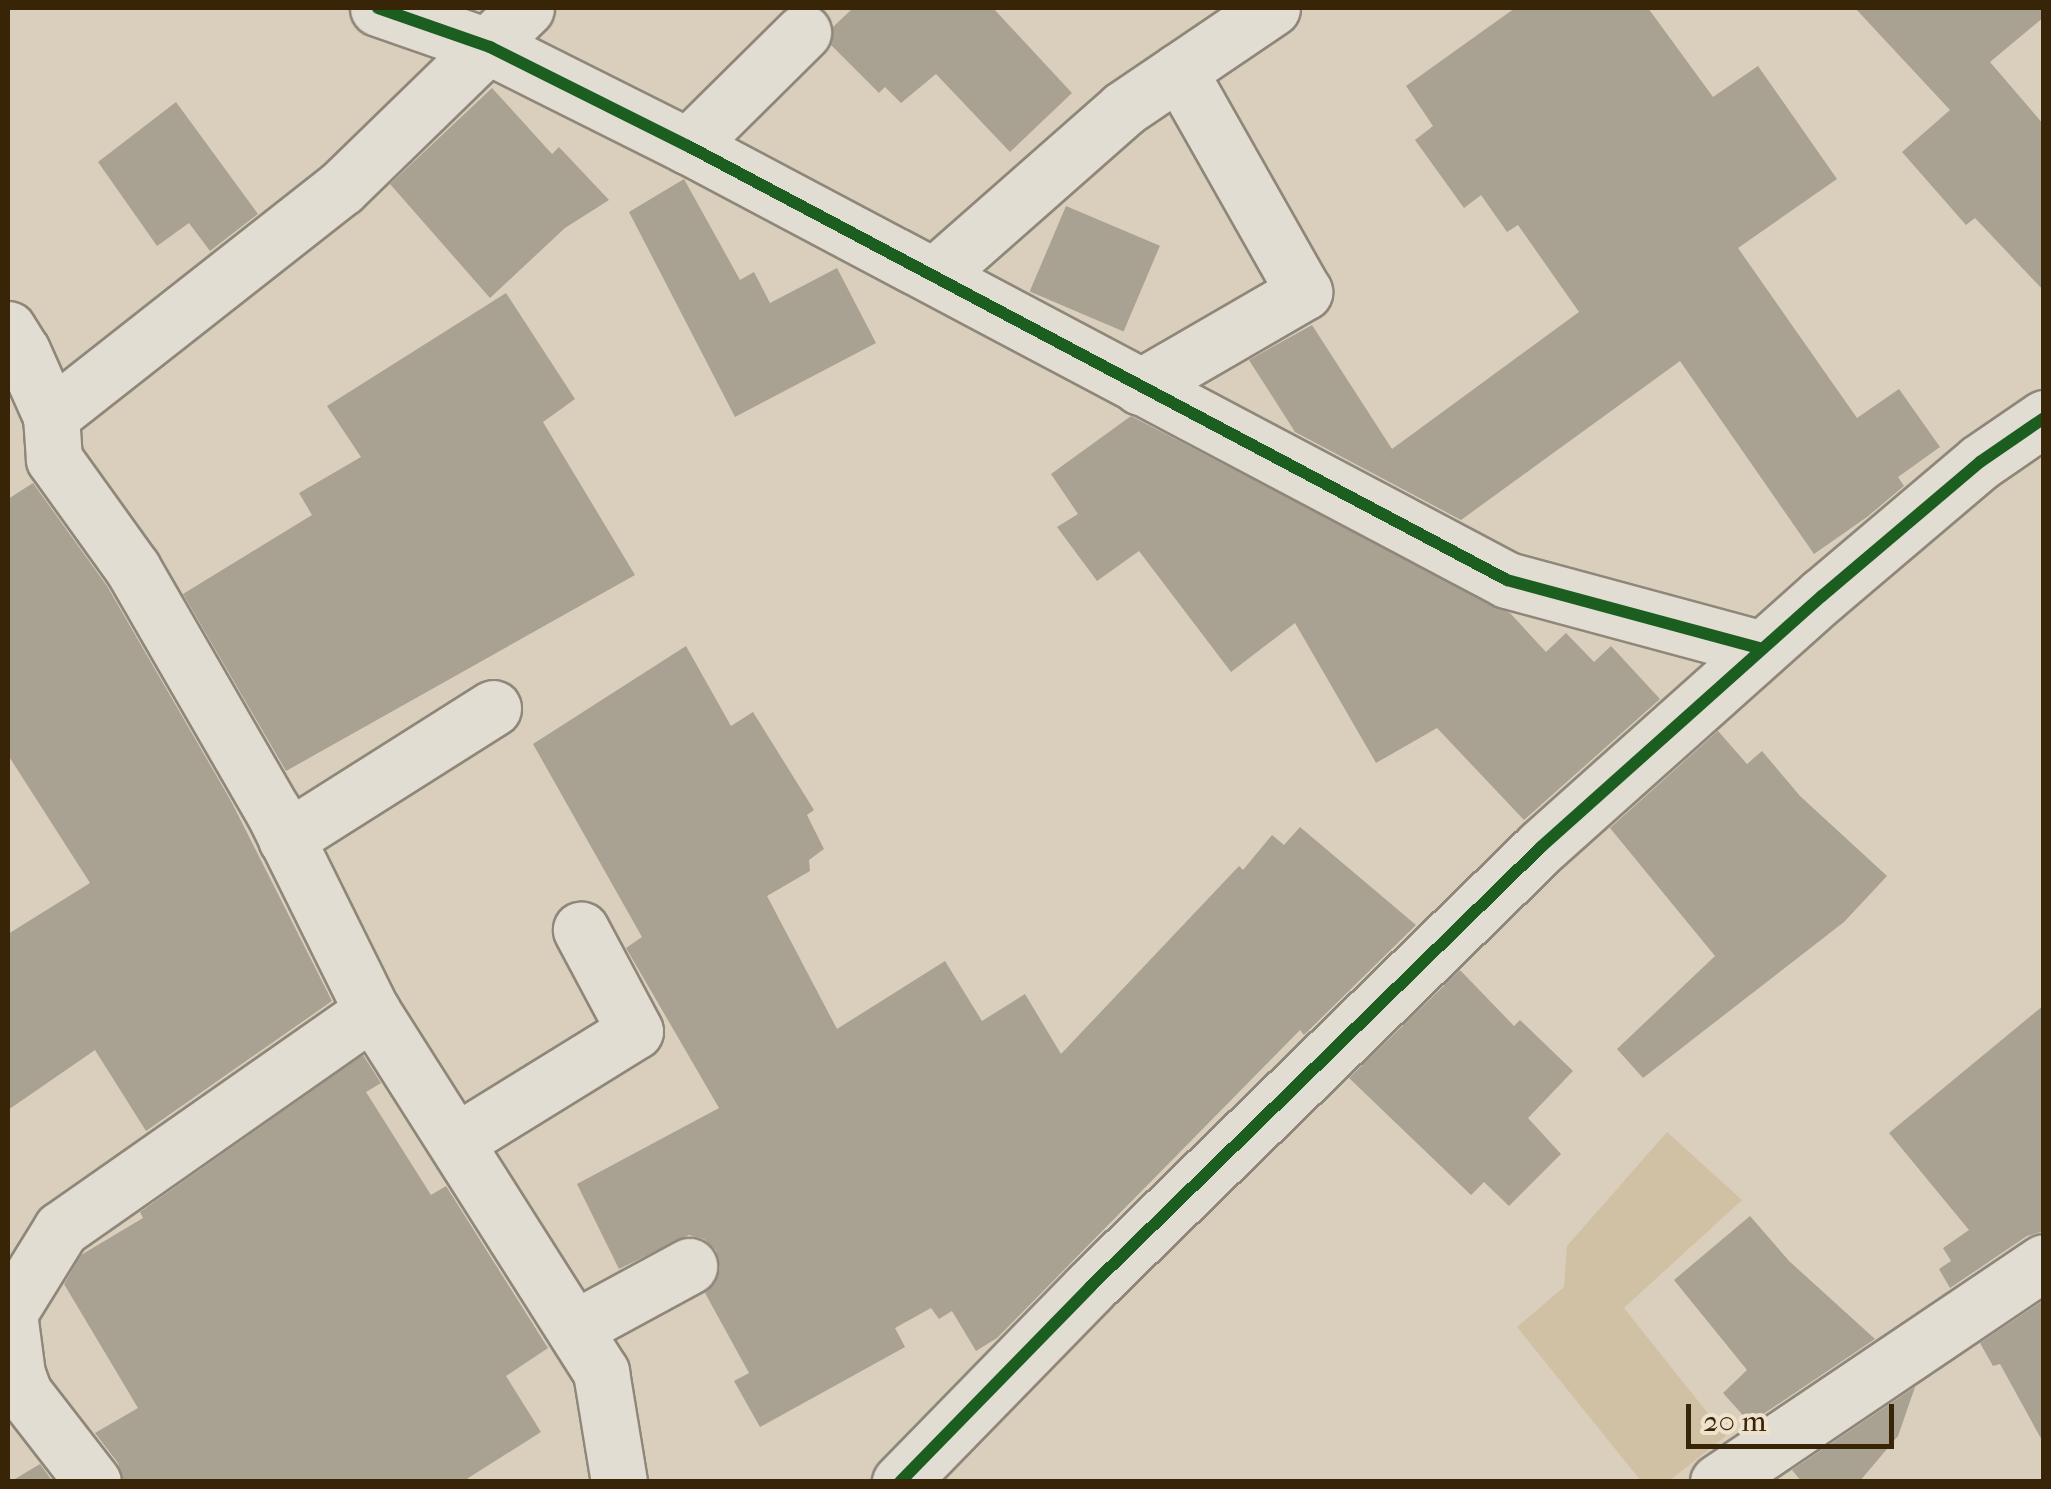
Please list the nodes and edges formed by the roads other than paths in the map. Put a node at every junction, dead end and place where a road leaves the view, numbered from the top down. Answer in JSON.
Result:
{"nodes":[{"id":1,"x":378,"y":8,"type":"edge"},
{"id":2,"x":526,"y":8,"type":"edge"},
{"id":3,"x":1272,"y":8,"type":"edge"},
{"id":4,"x":803,"y":32,"type":"dead end"},
{"id":5,"x":490,"y":48,"type":"junction"},
{"id":6,"x":1179,"y":71,"type":"junction"},
{"id":7,"x":688,"y":146,"type":"junction"},
{"id":8,"x":936,"y":275,"type":"junction"},
{"id":9,"x":8,"y":329,"type":"edge"},
{"id":10,"x":1140,"y":386,"type":"junction"},
{"id":11,"x":51,"y":416,"type":"junction"},
{"id":12,"x":2044,"y":418,"type":"edge"},
{"id":13,"x":1762,"y":649,"type":"junction"},
{"id":14,"x":493,"y":708,"type":"dead end"},
{"id":15,"x":286,"y":839,"type":"junction"},
{"id":16,"x":581,"y":930,"type":"dead end"},
{"id":17,"x":372,"y":1010,"type":"junction"},
{"id":18,"x":457,"y":1141,"type":"junction"},
{"id":19,"x":2044,"y":1262,"type":"edge"},
{"id":20,"x":689,"y":1266,"type":"dead end"},
{"id":21,"x":8,"y":1313,"type":"edge"},
{"id":22,"x":575,"y":1328,"type":"junction"},
{"id":23,"x":92,"y":1482,"type":"edge"},
{"id":24,"x":619,"y":1482,"type":"edge"},
{"id":25,"x":900,"y":1482,"type":"edge"},
{"id":26,"x":1718,"y":1482,"type":"edge"}],
"edges":[{"from":1,"to":5,"type":"street"},
{"from":2,"to":5,"type":"street"},
{"from":3,"to":6,"type":"street"},
{"from":4,"to":7,"type":"street"},
{"from":5,"to":7,"type":"street"},
{"from":5,"to":11,"type":"street"},
{"from":6,"to":8,"type":"street"},
{"from":6,"to":10,"type":"street"},
{"from":7,"to":8,"type":"street"},
{"from":8,"to":10,"type":"street"},
{"from":9,"to":11,"type":"street"},
{"from":10,"to":13,"type":"street"},
{"from":11,"to":15,"type":"street"},
{"from":12,"to":13,"type":"street"},
{"from":13,"to":25,"type":"street"},
{"from":14,"to":15,"type":"street"},
{"from":15,"to":17,"type":"street"},
{"from":16,"to":18,"type":"street"},
{"from":17,"to":18,"type":"street"},
{"from":17,"to":21,"type":"street"},
{"from":18,"to":22,"type":"street"},
{"from":19,"to":26,"type":"street"},
{"from":20,"to":22,"type":"street"},
{"from":21,"to":23,"type":"street"},
{"from":22,"to":24,"type":"street"}]}
